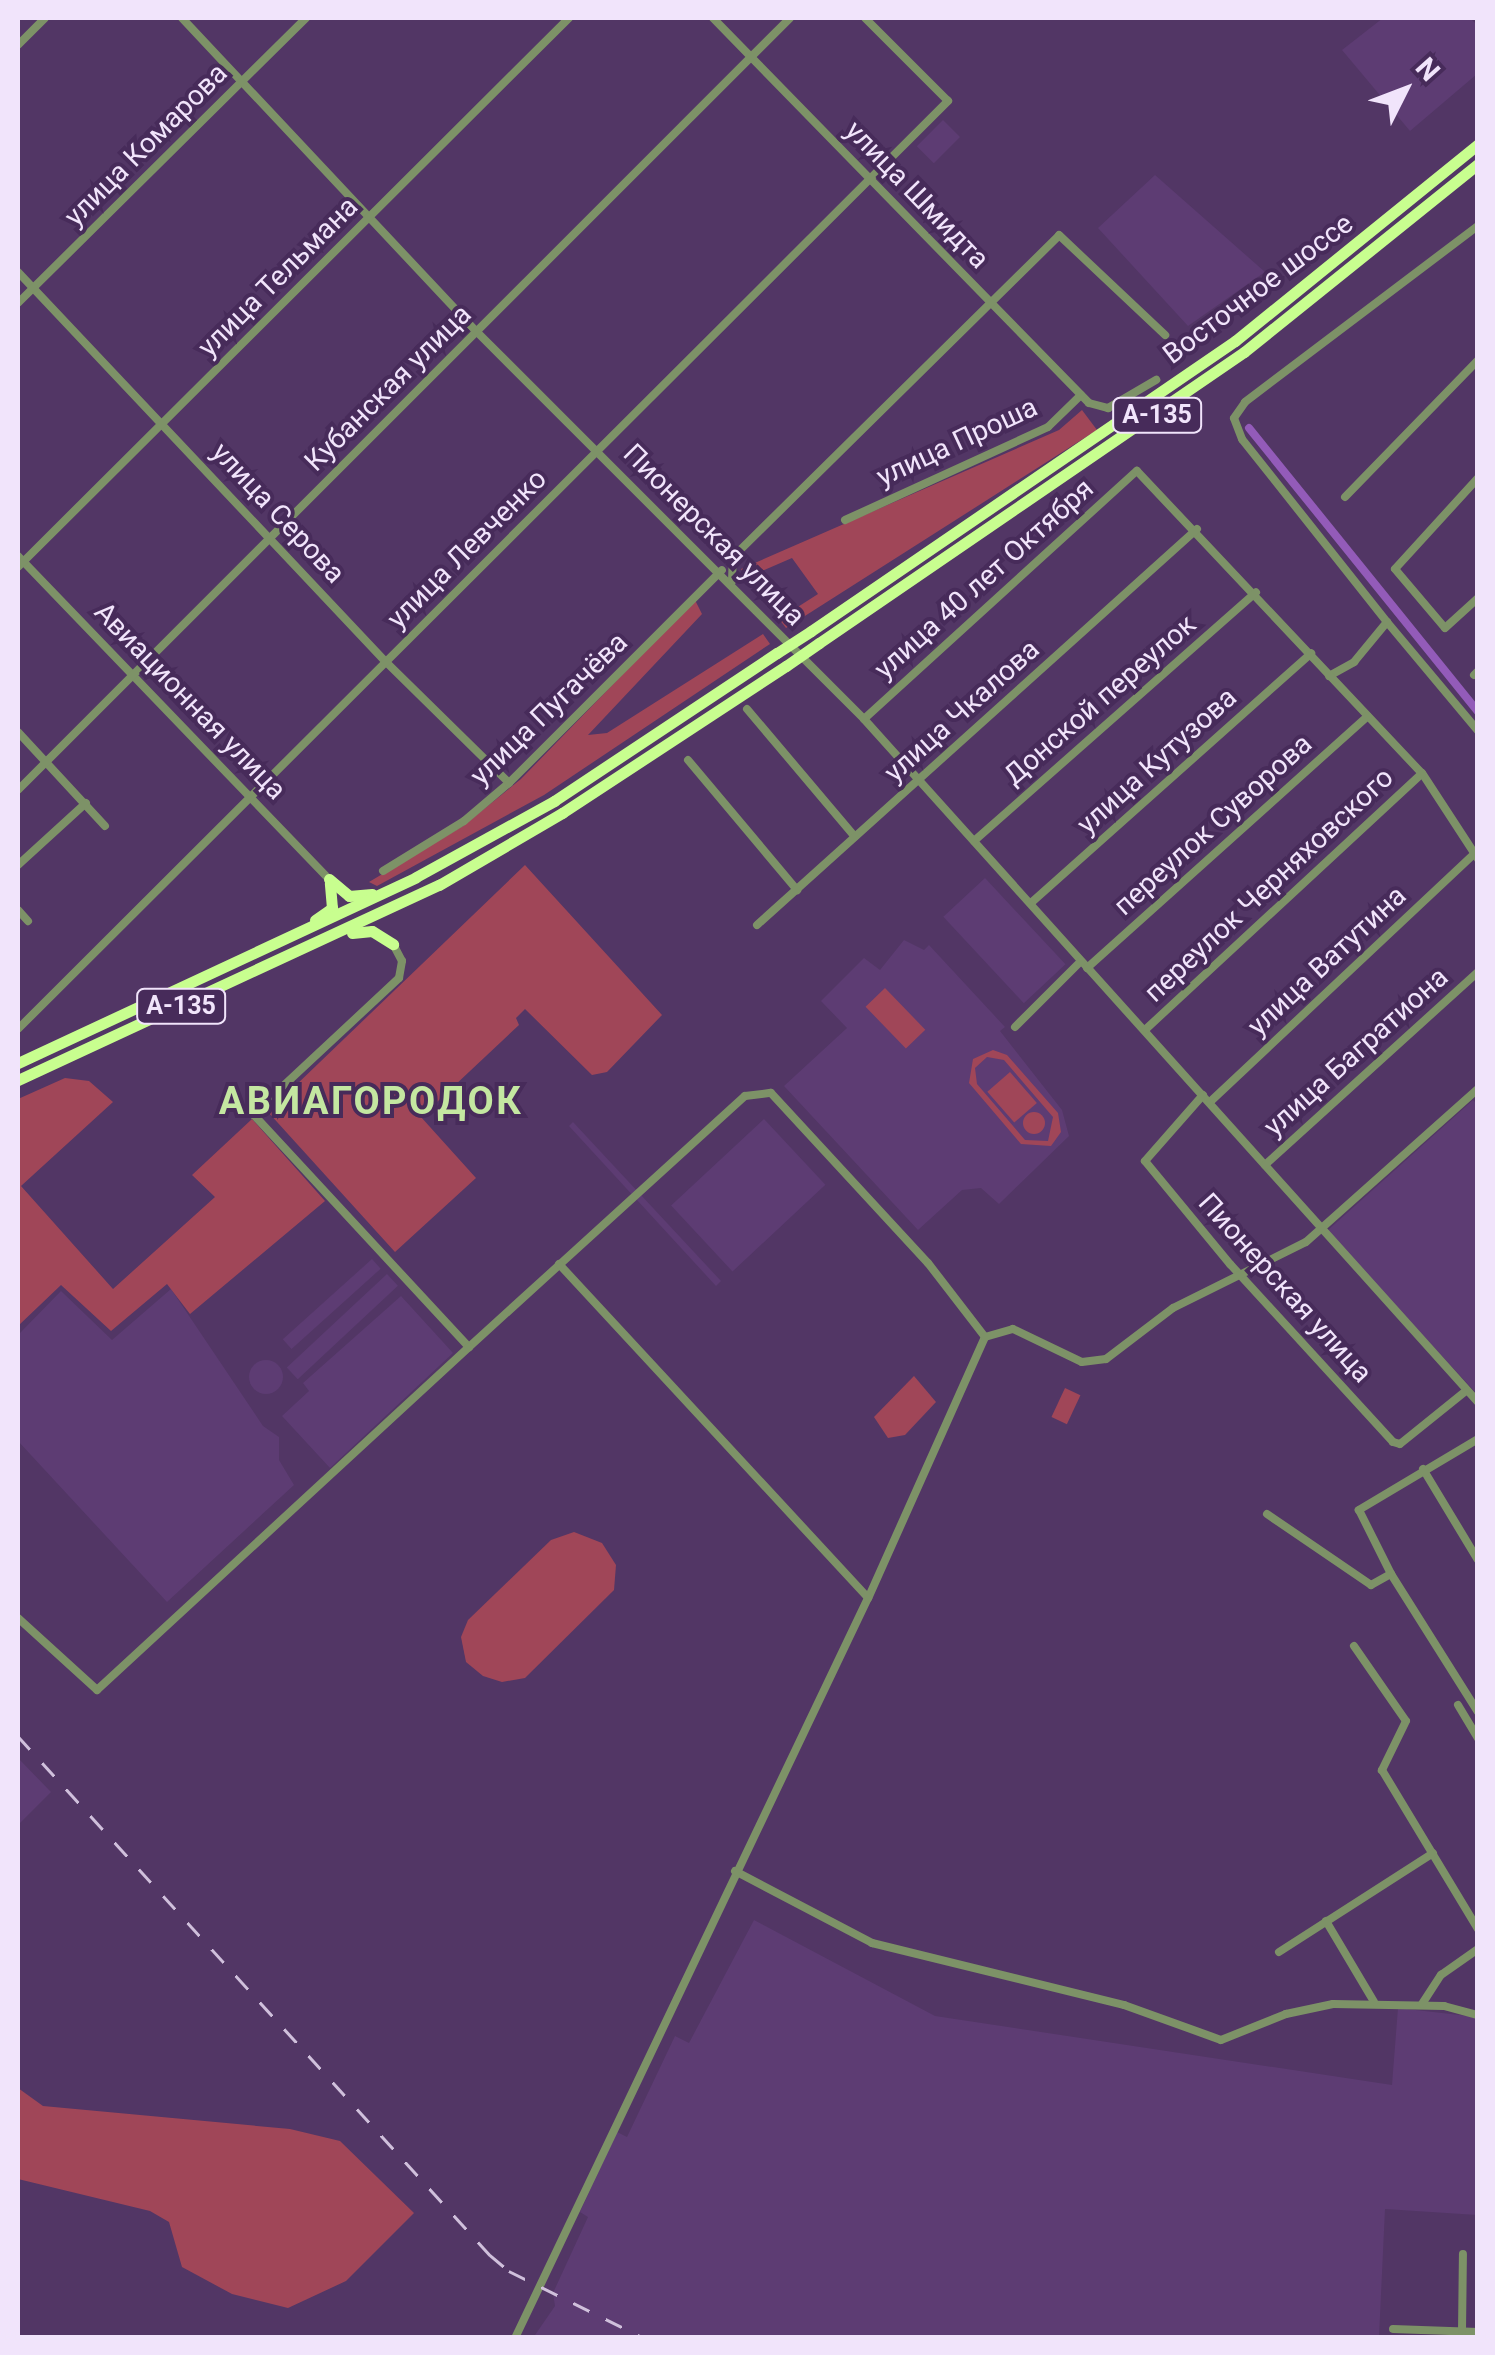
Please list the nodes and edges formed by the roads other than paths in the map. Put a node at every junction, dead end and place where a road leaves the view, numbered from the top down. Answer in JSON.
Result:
{"nodes":[{"id":1,"x":45,"y":18,"type":"edge"},
{"id":2,"x":182,"y":18,"type":"edge"},
{"id":3,"x":306,"y":18,"type":"edge"},
{"id":4,"x":568,"y":18,"type":"edge"},
{"id":5,"x":712,"y":18,"type":"edge"},
{"id":6,"x":790,"y":18,"type":"edge"},
{"id":7,"x":865,"y":18,"type":"edge"},
{"id":8,"x":18,"y":45,"type":"edge"},
{"id":9,"x":751,"y":58,"type":"junction"},
{"id":10,"x":242,"y":82,"type":"junction"},
{"id":11,"x":1478,"y":144,"type":"edge"},
{"id":12,"x":1478,"y":164,"type":"edge"},
{"id":13,"x":869,"y":178,"type":"junction"},
{"id":14,"x":369,"y":218,"type":"junction"},
{"id":15,"x":1478,"y":226,"type":"edge"},
{"id":16,"x":18,"y":272,"type":"edge"},
{"id":17,"x":33,"y":288,"type":"junction"},
{"id":18,"x":988,"y":300,"type":"junction"},
{"id":19,"x":18,"y":303,"type":"edge"},
{"id":20,"x":477,"y":332,"type":"junction"},
{"id":21,"x":1165,"y":335,"type":"dead end"},
{"id":22,"x":1478,"y":360,"type":"edge"},
{"id":23,"x":1156,"y":380,"type":"dead end"},
{"id":24,"x":1081,"y":395,"type":"junction"},
{"id":25,"x":162,"y":424,"type":"junction"},
{"id":26,"x":597,"y":451,"type":"junction"},
{"id":27,"x":1478,"y":478,"type":"edge"},
{"id":28,"x":1345,"y":497,"type":"dead end"},
{"id":29,"x":846,"y":520,"type":"dead end"},
{"id":30,"x":1196,"y":529,"type":"junction"},
{"id":31,"x":271,"y":536,"type":"junction"},
{"id":32,"x":731,"y":560,"type":"junction"},
{"id":33,"x":19,"y":562,"type":"edge"},
{"id":34,"x":720,"y":573,"type":"junction"},
{"id":35,"x":734,"y":585,"type":"junction"},
{"id":36,"x":1256,"y":592,"type":"junction"},
{"id":37,"x":1478,"y":598,"type":"edge"},
{"id":38,"x":1387,"y":622,"type":"junction"},
{"id":39,"x":1312,"y":654,"type":"junction"},
{"id":40,"x":385,"y":662,"type":"junction"},
{"id":41,"x":132,"y":674,"type":"junction"},
{"id":42,"x":1329,"y":676,"type":"junction"},
{"id":43,"x":746,"y":709,"type":"dead end"},
{"id":44,"x":1368,"y":716,"type":"junction"},
{"id":45,"x":864,"y":719,"type":"junction"},
{"id":46,"x":1478,"y":731,"type":"edge"},
{"id":47,"x":18,"y":732,"type":"edge"},
{"id":48,"x":688,"y":760,"type":"dead end"},
{"id":49,"x":47,"y":761,"type":"junction"},
{"id":50,"x":1422,"y":773,"type":"junction"},
{"id":51,"x":920,"y":780,"type":"junction"},
{"id":52,"x":509,"y":782,"type":"junction"},
{"id":53,"x":18,"y":790,"type":"edge"},
{"id":54,"x":253,"y":797,"type":"junction"},
{"id":55,"x":554,"y":800,"type":"junction"},
{"id":56,"x":86,"y":803,"type":"junction"},
{"id":57,"x":562,"y":814,"type":"junction"},
{"id":58,"x":105,"y":826,"type":"dead end"},
{"id":59,"x":855,"y":836,"type":"junction"},
{"id":60,"x":974,"y":841,"type":"junction"},
{"id":61,"x":1476,"y":856,"type":"edge"},
{"id":62,"x":18,"y":864,"type":"edge"},
{"id":63,"x":382,"y":871,"type":"dead end"},
{"id":64,"x":416,"y":877,"type":"junction"},
{"id":65,"x":329,"y":879,"type":"junction"},
{"id":66,"x":439,"y":884,"type":"junction"},
{"id":67,"x":797,"y":890,"type":"junction"},
{"id":68,"x":1032,"y":902,"type":"junction"},
{"id":69,"x":18,"y":910,"type":"edge"},
{"id":70,"x":28,"y":921,"type":"dead end"},
{"id":71,"x":757,"y":925,"type":"dead end"},
{"id":72,"x":288,"y":939,"type":"junction"},
{"id":73,"x":393,"y":944,"type":"junction"},
{"id":74,"x":308,"y":947,"type":"junction"},
{"id":75,"x":1084,"y":964,"type":"junction"},
{"id":76,"x":1478,"y":972,"type":"edge"},
{"id":77,"x":204,"y":978,"type":"junction"},
{"id":78,"x":209,"y":993,"type":"junction"},
{"id":79,"x":1015,"y":1028,"type":"dead end"},
{"id":80,"x":18,"y":1029,"type":"edge"},
{"id":81,"x":1146,"y":1029,"type":"junction"},
{"id":82,"x":18,"y":1063,"type":"edge"},
{"id":83,"x":18,"y":1080,"type":"edge"},
{"id":84,"x":1478,"y":1089,"type":"edge"},
{"id":85,"x":1207,"y":1098,"type":"junction"},
{"id":86,"x":1265,"y":1165,"type":"junction"},
{"id":87,"x":1321,"y":1231,"type":"junction"},
{"id":88,"x":560,"y":1264,"type":"junction"},
{"id":89,"x":1243,"y":1273,"type":"junction"},
{"id":90,"x":986,"y":1337,"type":"junction"},
{"id":91,"x":468,"y":1347,"type":"junction"},
{"id":92,"x":1466,"y":1391,"type":"junction"},
{"id":93,"x":1478,"y":1402,"type":"edge"},
{"id":94,"x":1478,"y":1439,"type":"edge"},
{"id":95,"x":1423,"y":1469,"type":"junction"},
{"id":96,"x":1267,"y":1514,"type":"dead end"},
{"id":97,"x":1478,"y":1560,"type":"edge"},
{"id":98,"x":1391,"y":1574,"type":"junction"},
{"id":99,"x":868,"y":1598,"type":"junction"},
{"id":100,"x":18,"y":1618,"type":"edge"},
{"id":101,"x":1354,"y":1646,"type":"dead end"},
{"id":102,"x":1458,"y":1705,"type":"dead end"},
{"id":103,"x":1478,"y":1712,"type":"edge"},
{"id":104,"x":1478,"y":1738,"type":"edge"},
{"id":105,"x":1433,"y":1853,"type":"junction"},
{"id":106,"x":735,"y":1871,"type":"junction"},
{"id":107,"x":1326,"y":1921,"type":"junction"},
{"id":108,"x":1478,"y":1929,"type":"edge"},
{"id":109,"x":1478,"y":1949,"type":"edge"},
{"id":110,"x":1279,"y":1952,"type":"dead end"},
{"id":111,"x":1374,"y":2002,"type":"junction"},
{"id":112,"x":1422,"y":2004,"type":"junction"},
{"id":113,"x":1478,"y":2015,"type":"edge"},
{"id":114,"x":1463,"y":2254,"type":"dead end"},
{"id":115,"x":1393,"y":2328,"type":"dead end"},
{"id":116,"x":1462,"y":2331,"type":"junction"},
{"id":117,"x":1478,"y":2332,"type":"edge"},
{"id":118,"x":516,"y":2338,"type":"edge"}],
"edges":[{"from":1,"to":8,"type":"street"},
{"from":2,"to":10,"type":"street","name":"Пионерская улица"},
{"from":3,"to":10,"type":"street","name":"улица Комарова"},
{"from":4,"to":14,"type":"street","name":"улица Тельмана"},
{"from":5,"to":9,"type":"street","name":"улица Шмидта"},
{"from":6,"to":9,"type":"street","name":"Кубанская улица"},
{"from":7,"to":13,"type":"street","name":"улица Левченко"},
{"from":9,"to":13,"type":"street","name":"улица Шмидта"},
{"from":9,"to":20,"type":"street","name":"Кубанская улица"},
{"from":10,"to":14,"type":"street","name":"Пионерская улица"},
{"from":10,"to":17,"type":"street","name":"улица Комарова"},
{"from":11,"to":55,"type":"highway","name":"Восточное шоссе","number":"А-135","bridge":true},
{"from":12,"to":57,"type":"highway","name":"Восточное шоссе","number":"А-135","bridge":true},
{"from":13,"to":18,"type":"street","name":"улица Шмидта"},
{"from":13,"to":26,"type":"street","name":"улица Левченко"},
{"from":14,"to":20,"type":"street","name":"Пионерская улица"},
{"from":14,"to":25,"type":"street","name":"улица Тельмана"},
{"from":15,"to":38,"type":"street"},
{"from":16,"to":17,"type":"street","name":"улица Серова"},
{"from":17,"to":19,"type":"street","name":"улица Комарова"},
{"from":17,"to":25,"type":"street","name":"улица Серова"},
{"from":18,"to":21,"type":"street","name":"улица Пугачёва"},
{"from":18,"to":24,"type":"street","name":"улица Шмидта"},
{"from":18,"to":32,"type":"street","name":"улица Пугачёва"},
{"from":20,"to":26,"type":"street","name":"Пионерская улица"},
{"from":20,"to":31,"type":"street","name":"Кубанская улица"},
{"from":22,"to":28,"type":"street"},
{"from":23,"to":24,"type":"street","name":"улица Шмидта"},
{"from":24,"to":29,"type":"street","name":"улица Проша"},
{"from":25,"to":31,"type":"street","name":"улица Серова"},
{"from":25,"to":33,"type":"street","name":"улица Тельмана"},
{"from":26,"to":34,"type":"street","name":"Пионерская улица"},
{"from":26,"to":40,"type":"street","name":"улица Левченко"},
{"from":27,"to":37,"type":"street"},
{"from":30,"to":36,"type":"street"},
{"from":30,"to":45,"type":"street","name":"улица 40 лет Октября"},
{"from":30,"to":51,"type":"street","name":"улица Чкалова"},
{"from":31,"to":40,"type":"street","name":"улица Серова"},
{"from":31,"to":41,"type":"street","name":"Кубанская улица"},
{"from":32,"to":34,"type":"street","name":"улица Пугачёва"},
{"from":32,"to":35,"type":"street"},
{"from":33,"to":41,"type":"street","name":"Авиационная улица"},
{"from":34,"to":35,"type":"street","name":"Пионерская улица"},
{"from":34,"to":52,"type":"street","name":"улица Пугачёва"},
{"from":35,"to":45,"type":"street","name":"Пионерская улица"},
{"from":36,"to":39,"type":"street"},
{"from":36,"to":60,"type":"street","name":"Донской переулок"},
{"from":38,"to":42,"type":"street"},
{"from":38,"to":46,"type":"street"},
{"from":39,"to":42,"type":"street"},
{"from":39,"to":68,"type":"street","name":"улица Кутузова"},
{"from":40,"to":52,"type":"street","name":"улица Серова"},
{"from":40,"to":54,"type":"street","name":"улица Левченко"},
{"from":41,"to":49,"type":"street","name":"Кубанская улица"},
{"from":41,"to":54,"type":"street","name":"Авиационная улица"},
{"from":42,"to":44,"type":"street"},
{"from":43,"to":59,"type":"street"},
{"from":44,"to":50,"type":"street"},
{"from":44,"to":75,"type":"street","name":"переулок Суворова"},
{"from":45,"to":51,"type":"street","name":"Пионерская улица"},
{"from":47,"to":49,"type":"street"},
{"from":48,"to":67,"type":"street"},
{"from":49,"to":53,"type":"street","name":"Кубанская улица"},
{"from":49,"to":56,"type":"street"},
{"from":50,"to":61,"type":"street"},
{"from":50,"to":81,"type":"street","name":"переулок Черняховского"},
{"from":51,"to":59,"type":"street","name":"улица Чкалова"},
{"from":51,"to":60,"type":"street","name":"Пионерская улица"},
{"from":52,"to":63,"type":"street","name":"улица Пугачёва"},
{"from":54,"to":65,"type":"street","name":"Авиационная улица"},
{"from":54,"to":80,"type":"street","name":"улица Левченко"},
{"from":55,"to":57,"type":"highway"},
{"from":55,"to":64,"type":"highway","number":"А-135"},
{"from":56,"to":58,"type":"street"},
{"from":56,"to":62,"type":"street"},
{"from":57,"to":66,"type":"highway","number":"А-135"},
{"from":59,"to":67,"type":"street","name":"улица Чкалова"},
{"from":60,"to":68,"type":"street","name":"Пионерская улица"},
{"from":61,"to":85,"type":"street","name":"улица Ватутина"},
{"from":64,"to":65,"type":"highway"},
{"from":64,"to":72,"type":"highway","number":"А-135"},
{"from":65,"to":72,"type":"highway"},
{"from":66,"to":73,"type":"highway"},
{"from":66,"to":74,"type":"highway","number":"А-135"},
{"from":67,"to":71,"type":"street","name":"улица Чкалова"},
{"from":68,"to":75,"type":"street","name":"Пионерская улица"},
{"from":69,"to":70,"type":"street"},
{"from":72,"to":77,"type":"highway","number":"А-135"},
{"from":73,"to":74,"type":"highway"},
{"from":73,"to":91,"type":"street"},
{"from":74,"to":78,"type":"highway","number":"А-135"},
{"from":75,"to":79,"type":"street","name":"переулок Суворова"},
{"from":75,"to":81,"type":"street","name":"Пионерская улица"},
{"from":76,"to":86,"type":"street","name":"улица Багратиона"},
{"from":77,"to":78,"type":"highway"},
{"from":77,"to":82,"type":"highway","number":"А-135"},
{"from":78,"to":83,"type":"highway","number":"А-135"},
{"from":81,"to":85,"type":"street","name":"Пионерская улица"},
{"from":84,"to":87,"type":"street"},
{"from":85,"to":86,"type":"street","name":"Пионерская улица"},
{"from":85,"to":89,"type":"street","name":"Пионерская улица"},
{"from":86,"to":87,"type":"street","name":"Пионерская улица"},
{"from":87,"to":89,"type":"street"},
{"from":87,"to":92,"type":"street","name":"Пионерская улица"},
{"from":88,"to":90,"type":"street"},
{"from":88,"to":91,"type":"street"},
{"from":88,"to":99,"type":"street"},
{"from":89,"to":90,"type":"street"},
{"from":89,"to":92,"type":"street","name":"Пионерская улица"},
{"from":90,"to":99,"type":"street"},
{"from":91,"to":100,"type":"street"},
{"from":92,"to":93,"type":"street","name":"Пионерская улица"},
{"from":94,"to":95,"type":"street"},
{"from":95,"to":97,"type":"street"},
{"from":95,"to":98,"type":"street"},
{"from":96,"to":98,"type":"street"},
{"from":98,"to":103,"type":"street"},
{"from":99,"to":106,"type":"street"},
{"from":101,"to":105,"type":"street"},
{"from":102,"to":104,"type":"street"},
{"from":105,"to":107,"type":"street"},
{"from":105,"to":108,"type":"street"},
{"from":106,"to":111,"type":"street"},
{"from":106,"to":118,"type":"street"},
{"from":107,"to":110,"type":"street"},
{"from":107,"to":111,"type":"street"},
{"from":109,"to":112,"type":"street"},
{"from":111,"to":112,"type":"street"},
{"from":112,"to":113,"type":"street"},
{"from":114,"to":116,"type":"street"},
{"from":115,"to":116,"type":"street"},
{"from":116,"to":117,"type":"street"}]}
